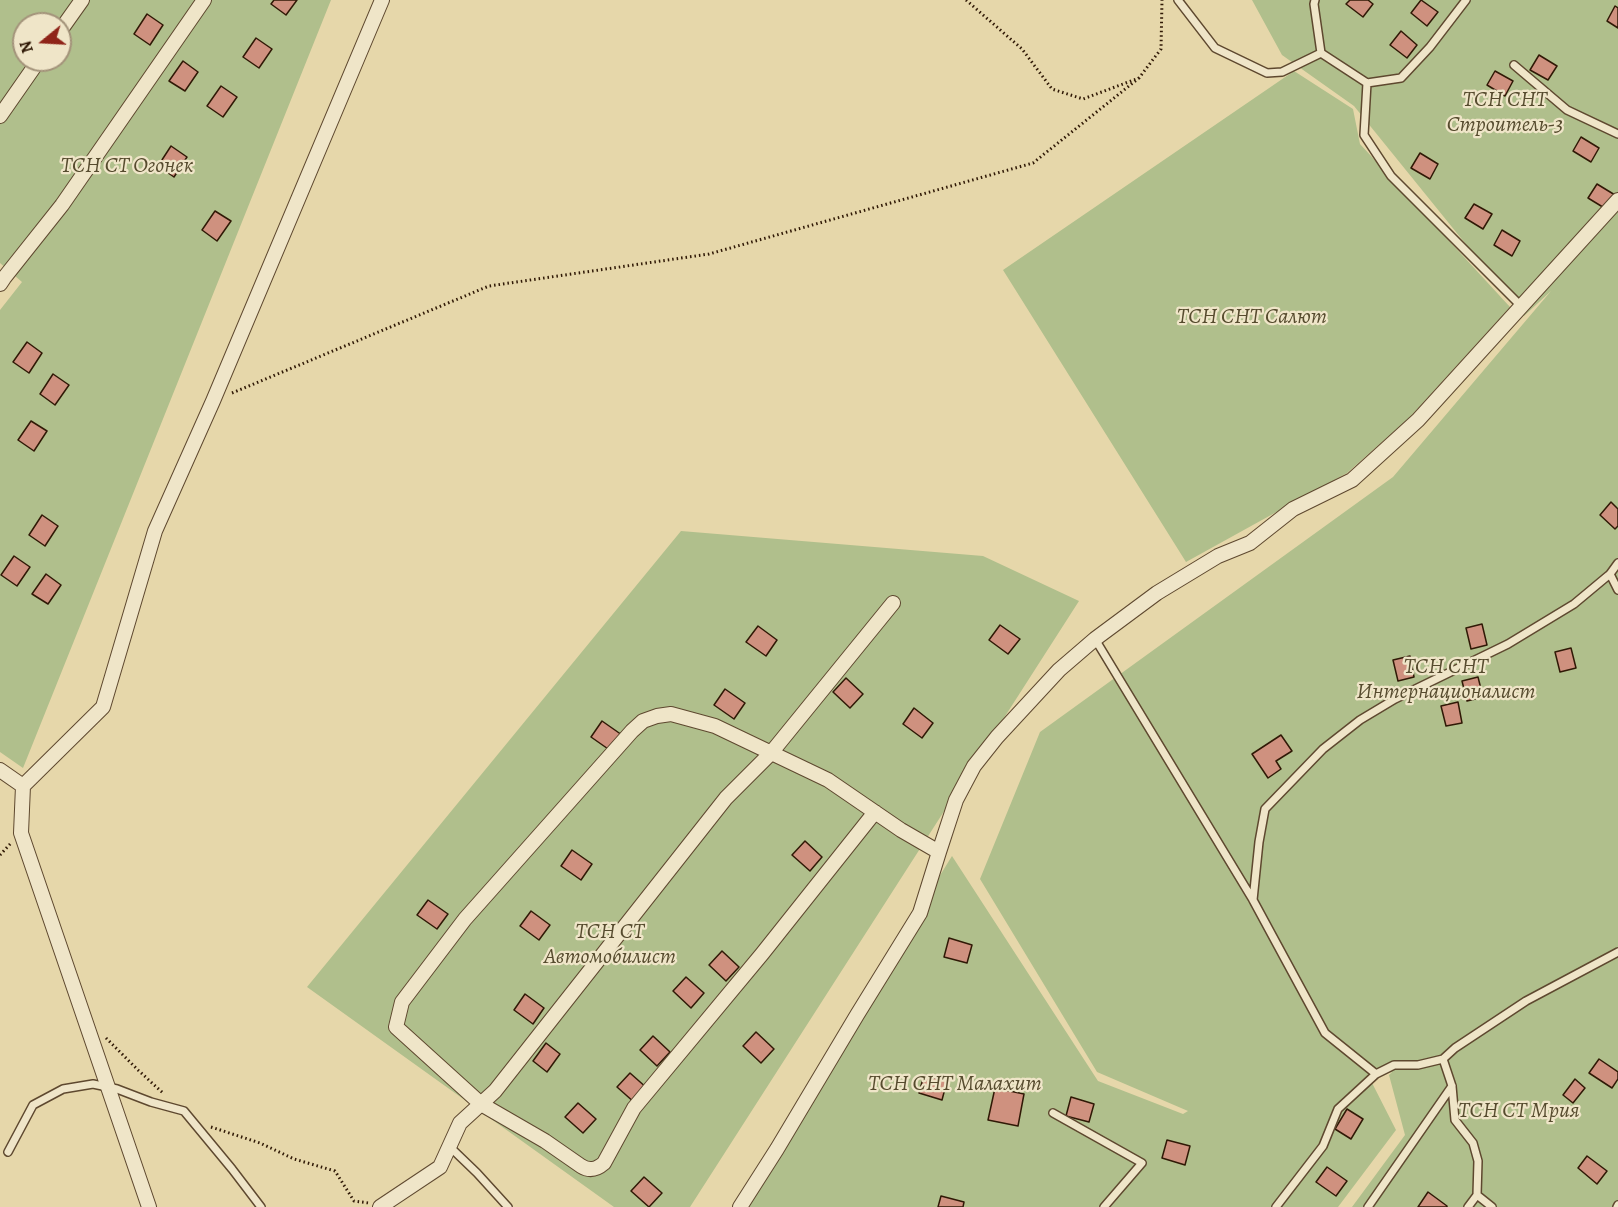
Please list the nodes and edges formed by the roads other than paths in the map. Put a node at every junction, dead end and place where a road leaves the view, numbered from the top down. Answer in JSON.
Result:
{"nodes":[{"id":1,"x":82,"y":0,"type":"edge"},
{"id":2,"x":204,"y":0,"type":"edge"},
{"id":3,"x":382,"y":0,"type":"edge"},
{"id":4,"x":1178,"y":0,"type":"edge"},
{"id":5,"x":1315,"y":0,"type":"edge"},
{"id":6,"x":1466,"y":0,"type":"edge"},
{"id":7,"x":72,"y":14,"type":"edge"},
{"id":8,"x":1321,"y":53,"type":"junction"},
{"id":9,"x":1514,"y":65,"type":"dead end"},
{"id":10,"x":31,"y":72,"type":"edge"},
{"id":11,"x":1367,"y":83,"type":"junction"},
{"id":12,"x":0,"y":116,"type":"edge"},
{"id":13,"x":1618,"y":134,"type":"edge"},
{"id":14,"x":1618,"y":200,"type":"edge"},
{"id":15,"x":1,"y":279,"type":"edge"},
{"id":16,"x":1521,"y":306,"type":"junction"},
{"id":17,"x":1618,"y":563,"type":"edge"},
{"id":18,"x":1610,"y":574,"type":"junction"},
{"id":19,"x":1618,"y":590,"type":"edge"},
{"id":20,"x":893,"y":603,"type":"dead end"},
{"id":21,"x":1095,"y":639,"type":"junction"},
{"id":22,"x":771,"y":753,"type":"junction"},
{"id":23,"x":0,"y":770,"type":"edge"},
{"id":24,"x":23,"y":786,"type":"junction"},
{"id":25,"x":875,"y":812,"type":"junction"},
{"id":26,"x":939,"y":852,"type":"junction"},
{"id":27,"x":1253,"y":900,"type":"junction"},
{"id":28,"x":1618,"y":952,"type":"edge"},
{"id":29,"x":1443,"y":1059,"type":"junction"},
{"id":30,"x":1376,"y":1074,"type":"junction"},
{"id":31,"x":1452,"y":1086,"type":"junction"},
{"id":32,"x":107,"y":1087,"type":"junction"},
{"id":33,"x":481,"y":1104,"type":"junction"},
{"id":34,"x":1053,"y":1113,"type":"dead end"},
{"id":35,"x":450,"y":1147,"type":"junction"},
{"id":36,"x":8,"y":1152,"type":"dead end"},
{"id":37,"x":1477,"y":1196,"type":"junction"},
{"id":38,"x":149,"y":1207,"type":"edge"},
{"id":39,"x":261,"y":1207,"type":"edge"},
{"id":40,"x":381,"y":1207,"type":"edge"},
{"id":41,"x":508,"y":1207,"type":"edge"},
{"id":42,"x":740,"y":1207,"type":"edge"},
{"id":43,"x":1104,"y":1207,"type":"edge"},
{"id":44,"x":1276,"y":1207,"type":"edge"},
{"id":45,"x":1368,"y":1207,"type":"edge"},
{"id":46,"x":1468,"y":1207,"type":"edge"},
{"id":47,"x":1492,"y":1207,"type":"edge"}],
"edges":[{"from":1,"to":7,"type":"street"},
{"from":2,"to":15,"type":"street"},
{"from":3,"to":24,"type":"street"},
{"from":4,"to":8,"type":"lane"},
{"from":5,"to":8,"type":"lane"},
{"from":6,"to":11,"type":"lane"},
{"from":8,"to":11,"type":"lane"},
{"from":9,"to":13,"type":"lane"},
{"from":10,"to":12,"type":"street"},
{"from":11,"to":16,"type":"lane"},
{"from":14,"to":16,"type":"street"},
{"from":16,"to":21,"type":"street"},
{"from":17,"to":18,"type":"lane"},
{"from":18,"to":19,"type":"lane"},
{"from":18,"to":27,"type":"lane"},
{"from":20,"to":22,"type":"street"},
{"from":21,"to":26,"type":"street"},
{"from":21,"to":27,"type":"lane"},
{"from":22,"to":25,"type":"street"},
{"from":22,"to":33,"type":"street"},
{"from":22,"to":33,"type":"street"},
{"from":23,"to":24,"type":"street"},
{"from":24,"to":32,"type":"street"},
{"from":25,"to":26,"type":"street"},
{"from":25,"to":33,"type":"street"},
{"from":26,"to":42,"type":"street"},
{"from":27,"to":30,"type":"lane"},
{"from":28,"to":29,"type":"lane"},
{"from":29,"to":30,"type":"lane"},
{"from":29,"to":31,"type":"lane"},
{"from":30,"to":44,"type":"lane"},
{"from":31,"to":37,"type":"lane"},
{"from":31,"to":45,"type":"lane"},
{"from":32,"to":36,"type":"lane"},
{"from":32,"to":38,"type":"street"},
{"from":32,"to":39,"type":"lane"},
{"from":33,"to":35,"type":"street"},
{"from":34,"to":43,"type":"lane"},
{"from":35,"to":40,"type":"street"},
{"from":35,"to":41,"type":"lane"},
{"from":37,"to":46,"type":"lane"},
{"from":37,"to":47,"type":"lane"}]}
